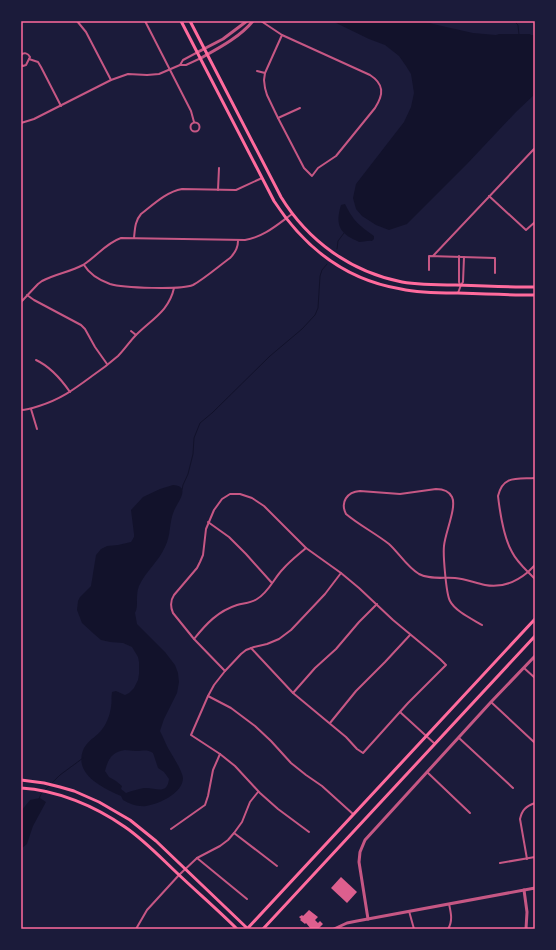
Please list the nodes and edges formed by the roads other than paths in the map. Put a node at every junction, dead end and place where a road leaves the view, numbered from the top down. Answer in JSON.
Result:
{"nodes":[{"id":1,"x":77,"y":21,"type":"edge"},
{"id":2,"x":145,"y":21,"type":"edge"},
{"id":3,"x":182,"y":21,"type":"edge"},
{"id":4,"x":190,"y":21,"type":"edge"},
{"id":5,"x":247,"y":21,"type":"edge"},
{"id":6,"x":253,"y":21,"type":"edge"},
{"id":7,"x":261,"y":21,"type":"edge"},
{"id":8,"x":282,"y":35,"type":"junction"},
{"id":9,"x":204,"y":48,"type":"junction"},
{"id":10,"x":198,"y":52,"type":"junction"},
{"id":11,"x":208,"y":54,"type":"junction"},
{"id":12,"x":21,"y":55,"type":"edge"},
{"id":13,"x":201,"y":58,"type":"junction"},
{"id":14,"x":30,"y":59,"type":"junction"},
{"id":15,"x":21,"y":65,"type":"edge"},
{"id":16,"x":180,"y":65,"type":"junction"},
{"id":17,"x":170,"y":70,"type":"junction"},
{"id":18,"x":257,"y":71,"type":"dead end"},
{"id":19,"x":265,"y":73,"type":"junction"},
{"id":20,"x":111,"y":80,"type":"junction"},
{"id":21,"x":61,"y":106,"type":"junction"},
{"id":22,"x":300,"y":108,"type":"dead end"},
{"id":23,"x":278,"y":118,"type":"junction"},
{"id":24,"x":194,"y":122,"type":"junction"},
{"id":25,"x":21,"y":123,"type":"edge"},
{"id":26,"x":535,"y":148,"type":"edge"},
{"id":27,"x":219,"y":168,"type":"dead end"},
{"id":28,"x":262,"y":178,"type":"junction"},
{"id":29,"x":218,"y":190,"type":"junction"},
{"id":30,"x":489,"y":196,"type":"junction"},
{"id":31,"x":292,"y":214,"type":"junction"},
{"id":32,"x":286,"y":218,"type":"junction"},
{"id":33,"x":535,"y":222,"type":"edge"},
{"id":34,"x":134,"y":238,"type":"junction"},
{"id":35,"x":238,"y":240,"type":"junction"},
{"id":36,"x":433,"y":256,"type":"junction"},
{"id":37,"x":459,"y":256,"type":"junction"},
{"id":38,"x":464,"y":257,"type":"junction"},
{"id":39,"x":84,"y":264,"type":"junction"},
{"id":40,"x":430,"y":270,"type":"dead end"},
{"id":41,"x":495,"y":273,"type":"dead end"},
{"id":42,"x":461,"y":286,"type":"junction"},
{"id":43,"x":535,"y":287,"type":"edge"},
{"id":44,"x":174,"y":288,"type":"junction"},
{"id":45,"x":458,"y":293,"type":"junction"},
{"id":46,"x":27,"y":295,"type":"junction"},
{"id":47,"x":535,"y":295,"type":"edge"},
{"id":48,"x":21,"y":302,"type":"edge"},
{"id":49,"x":131,"y":331,"type":"dead end"},
{"id":50,"x":136,"y":335,"type":"junction"},
{"id":51,"x":36,"y":360,"type":"dead end"},
{"id":52,"x":108,"y":365,"type":"junction"},
{"id":53,"x":70,"y":392,"type":"junction"},
{"id":54,"x":31,"y":409,"type":"junction"},
{"id":55,"x":21,"y":410,"type":"edge"},
{"id":56,"x":37,"y":429,"type":"dead end"},
{"id":57,"x":535,"y":478,"type":"edge"},
{"id":58,"x":208,"y":522,"type":"junction"},
{"id":59,"x":306,"y":548,"type":"junction"},
{"id":60,"x":535,"y":565,"type":"edge"},
{"id":61,"x":528,"y":572,"type":"junction"},
{"id":62,"x":341,"y":573,"type":"junction"},
{"id":63,"x":446,"y":577,"type":"junction"},
{"id":64,"x":535,"y":579,"type":"edge"},
{"id":65,"x":272,"y":583,"type":"junction"},
{"id":66,"x":377,"y":604,"type":"junction"},
{"id":67,"x":535,"y":619,"type":"edge"},
{"id":68,"x":482,"y":625,"type":"dead end"},
{"id":69,"x":410,"y":635,"type":"junction"},
{"id":70,"x":535,"y":636,"type":"edge"},
{"id":71,"x":194,"y":638,"type":"junction"},
{"id":72,"x":251,"y":648,"type":"junction"},
{"id":73,"x":535,"y":656,"type":"edge"},
{"id":74,"x":524,"y":668,"type":"junction"},
{"id":75,"x":225,"y":671,"type":"junction"},
{"id":76,"x":535,"y":678,"type":"edge"},
{"id":77,"x":293,"y":693,"type":"junction"},
{"id":78,"x":208,"y":696,"type":"junction"},
{"id":79,"x":491,"y":702,"type":"junction"},
{"id":80,"x":400,"y":712,"type":"junction"},
{"id":81,"x":330,"y":723,"type":"junction"},
{"id":82,"x":426,"y":736,"type":"junction"},
{"id":83,"x":459,"y":738,"type":"junction"},
{"id":84,"x":535,"y":743,"type":"edge"},
{"id":85,"x":435,"y":744,"type":"junction"},
{"id":86,"x":220,"y":754,"type":"junction"},
{"id":87,"x":427,"y":772,"type":"junction"},
{"id":88,"x":21,"y":780,"type":"edge"},
{"id":89,"x":21,"y":788,"type":"edge"},
{"id":90,"x":513,"y":788,"type":"dead end"},
{"id":91,"x":258,"y":792,"type":"junction"},
{"id":92,"x":535,"y":803,"type":"edge"},
{"id":93,"x":470,"y":813,"type":"dead end"},
{"id":94,"x":354,"y":815,"type":"junction"},
{"id":95,"x":171,"y":829,"type":"dead end"},
{"id":96,"x":309,"y":832,"type":"dead end"},
{"id":97,"x":234,"y":833,"type":"junction"},
{"id":98,"x":535,"y":857,"type":"edge"},
{"id":99,"x":197,"y":858,"type":"junction"},
{"id":100,"x":527,"y":859,"type":"junction"},
{"id":101,"x":500,"y":864,"type":"dead end"},
{"id":102,"x":276,"y":866,"type":"dead end"},
{"id":103,"x":185,"y":869,"type":"junction"},
{"id":104,"x":179,"y":875,"type":"junction"},
{"id":105,"x":535,"y":888,"type":"edge"},
{"id":106,"x":524,"y":890,"type":"junction"},
{"id":107,"x":247,"y":899,"type":"dead end"},
{"id":108,"x":449,"y":904,"type":"junction"},
{"id":109,"x":409,"y":911,"type":"junction"},
{"id":110,"x":368,"y":919,"type":"junction"},
{"id":111,"x":136,"y":929,"type":"edge"},
{"id":112,"x":237,"y":929,"type":"edge"},
{"id":113,"x":248,"y":929,"type":"edge"},
{"id":114,"x":264,"y":929,"type":"edge"},
{"id":115,"x":334,"y":929,"type":"edge"},
{"id":116,"x":414,"y":929,"type":"edge"},
{"id":117,"x":448,"y":929,"type":"edge"},
{"id":118,"x":526,"y":929,"type":"edge"}],
"edges":[{"from":1,"to":20,"type":"street"},
{"from":2,"to":17,"type":"street"},
{"from":3,"to":10,"type":"main road"},
{"from":4,"to":9,"type":"main road"},
{"from":5,"to":9,"type":"street"},
{"from":6,"to":11,"type":"street"},
{"from":7,"to":8,"type":"street"},
{"from":8,"to":19,"type":"street"},
{"from":8,"to":23,"type":"street"},
{"from":9,"to":10,"type":"street"},
{"from":9,"to":11,"type":"main road"},
{"from":10,"to":13,"type":"main road"},
{"from":10,"to":16,"type":"street"},
{"from":11,"to":13,"type":"street"},
{"from":11,"to":31,"type":"main road"},
{"from":12,"to":14,"type":"street"},
{"from":13,"to":16,"type":"street"},
{"from":13,"to":28,"type":"main road"},
{"from":14,"to":15,"type":"street"},
{"from":14,"to":21,"type":"street"},
{"from":16,"to":17,"type":"street"},
{"from":17,"to":20,"type":"street"},
{"from":17,"to":24,"type":"street"},
{"from":18,"to":19,"type":"street"},
{"from":19,"to":23,"type":"street"},
{"from":20,"to":21,"type":"street"},
{"from":21,"to":25,"type":"street"},
{"from":22,"to":23,"type":"street"},
{"from":24,"to":24,"type":"street"},
{"from":26,"to":30,"type":"street"},
{"from":27,"to":29,"type":"street"},
{"from":28,"to":29,"type":"street"},
{"from":28,"to":32,"type":"main road"},
{"from":29,"to":34,"type":"street"},
{"from":30,"to":33,"type":"street"},
{"from":30,"to":36,"type":"street"},
{"from":31,"to":32,"type":"street"},
{"from":31,"to":42,"type":"main road"},
{"from":32,"to":35,"type":"street"},
{"from":32,"to":45,"type":"main road"},
{"from":34,"to":35,"type":"street"},
{"from":34,"to":39,"type":"street"},
{"from":35,"to":44,"type":"street"},
{"from":36,"to":37,"type":"street"},
{"from":36,"to":40,"type":"street"},
{"from":37,"to":38,"type":"street"},
{"from":37,"to":42,"type":"street"},
{"from":38,"to":41,"type":"street"},
{"from":38,"to":42,"type":"street"},
{"from":39,"to":44,"type":"street"},
{"from":39,"to":46,"type":"street"},
{"from":42,"to":43,"type":"main road"},
{"from":42,"to":45,"type":"street"},
{"from":44,"to":50,"type":"street"},
{"from":45,"to":47,"type":"main road"},
{"from":46,"to":48,"type":"street"},
{"from":46,"to":52,"type":"street"},
{"from":49,"to":50,"type":"street"},
{"from":50,"to":52,"type":"street"},
{"from":51,"to":53,"type":"street"},
{"from":52,"to":53,"type":"street"},
{"from":53,"to":54,"type":"street"},
{"from":54,"to":55,"type":"street"},
{"from":54,"to":56,"type":"street"},
{"from":57,"to":61,"type":"street"},
{"from":58,"to":59,"type":"street"},
{"from":58,"to":65,"type":"street"},
{"from":58,"to":71,"type":"street"},
{"from":59,"to":62,"type":"street"},
{"from":59,"to":65,"type":"street"},
{"from":60,"to":61,"type":"street"},
{"from":61,"to":63,"type":"street"},
{"from":61,"to":64,"type":"street"},
{"from":62,"to":66,"type":"street"},
{"from":62,"to":72,"type":"street"},
{"from":63,"to":63,"type":"street"},
{"from":63,"to":68,"type":"street"},
{"from":65,"to":71,"type":"street"},
{"from":66,"to":69,"type":"street"},
{"from":66,"to":77,"type":"street"},
{"from":67,"to":82,"type":"main road"},
{"from":69,"to":80,"type":"street"},
{"from":69,"to":81,"type":"street"},
{"from":70,"to":85,"type":"main road"},
{"from":71,"to":75,"type":"street"},
{"from":72,"to":75,"type":"street"},
{"from":72,"to":77,"type":"street"},
{"from":73,"to":74,"type":"street"},
{"from":74,"to":76,"type":"street"},
{"from":74,"to":79,"type":"street"},
{"from":75,"to":78,"type":"street"},
{"from":77,"to":81,"type":"street"},
{"from":78,"to":86,"type":"street"},
{"from":78,"to":94,"type":"street"},
{"from":79,"to":83,"type":"street"},
{"from":79,"to":84,"type":"street"},
{"from":80,"to":81,"type":"street"},
{"from":80,"to":82,"type":"street"},
{"from":82,"to":85,"type":"street"},
{"from":82,"to":94,"type":"main road"},
{"from":83,"to":87,"type":"street"},
{"from":83,"to":90,"type":"street"},
{"from":85,"to":114,"type":"main road"},
{"from":86,"to":91,"type":"street"},
{"from":86,"to":95,"type":"street"},
{"from":87,"to":93,"type":"street"},
{"from":87,"to":110,"type":"street"},
{"from":88,"to":103,"type":"main road"},
{"from":89,"to":104,"type":"main road"},
{"from":91,"to":96,"type":"street"},
{"from":91,"to":97,"type":"street"},
{"from":92,"to":100,"type":"street"},
{"from":94,"to":113,"type":"main road"},
{"from":97,"to":99,"type":"street"},
{"from":97,"to":102,"type":"street"},
{"from":98,"to":100,"type":"street"},
{"from":99,"to":103,"type":"street"},
{"from":99,"to":107,"type":"street"},
{"from":100,"to":101,"type":"street"},
{"from":103,"to":104,"type":"street"},
{"from":103,"to":113,"type":"main road"},
{"from":104,"to":111,"type":"street"},
{"from":104,"to":112,"type":"main road"},
{"from":105,"to":106,"type":"street"},
{"from":106,"to":108,"type":"street"},
{"from":106,"to":118,"type":"street"},
{"from":108,"to":109,"type":"street"},
{"from":108,"to":117,"type":"street"},
{"from":109,"to":110,"type":"street"},
{"from":109,"to":116,"type":"street"},
{"from":110,"to":115,"type":"street"}]}
